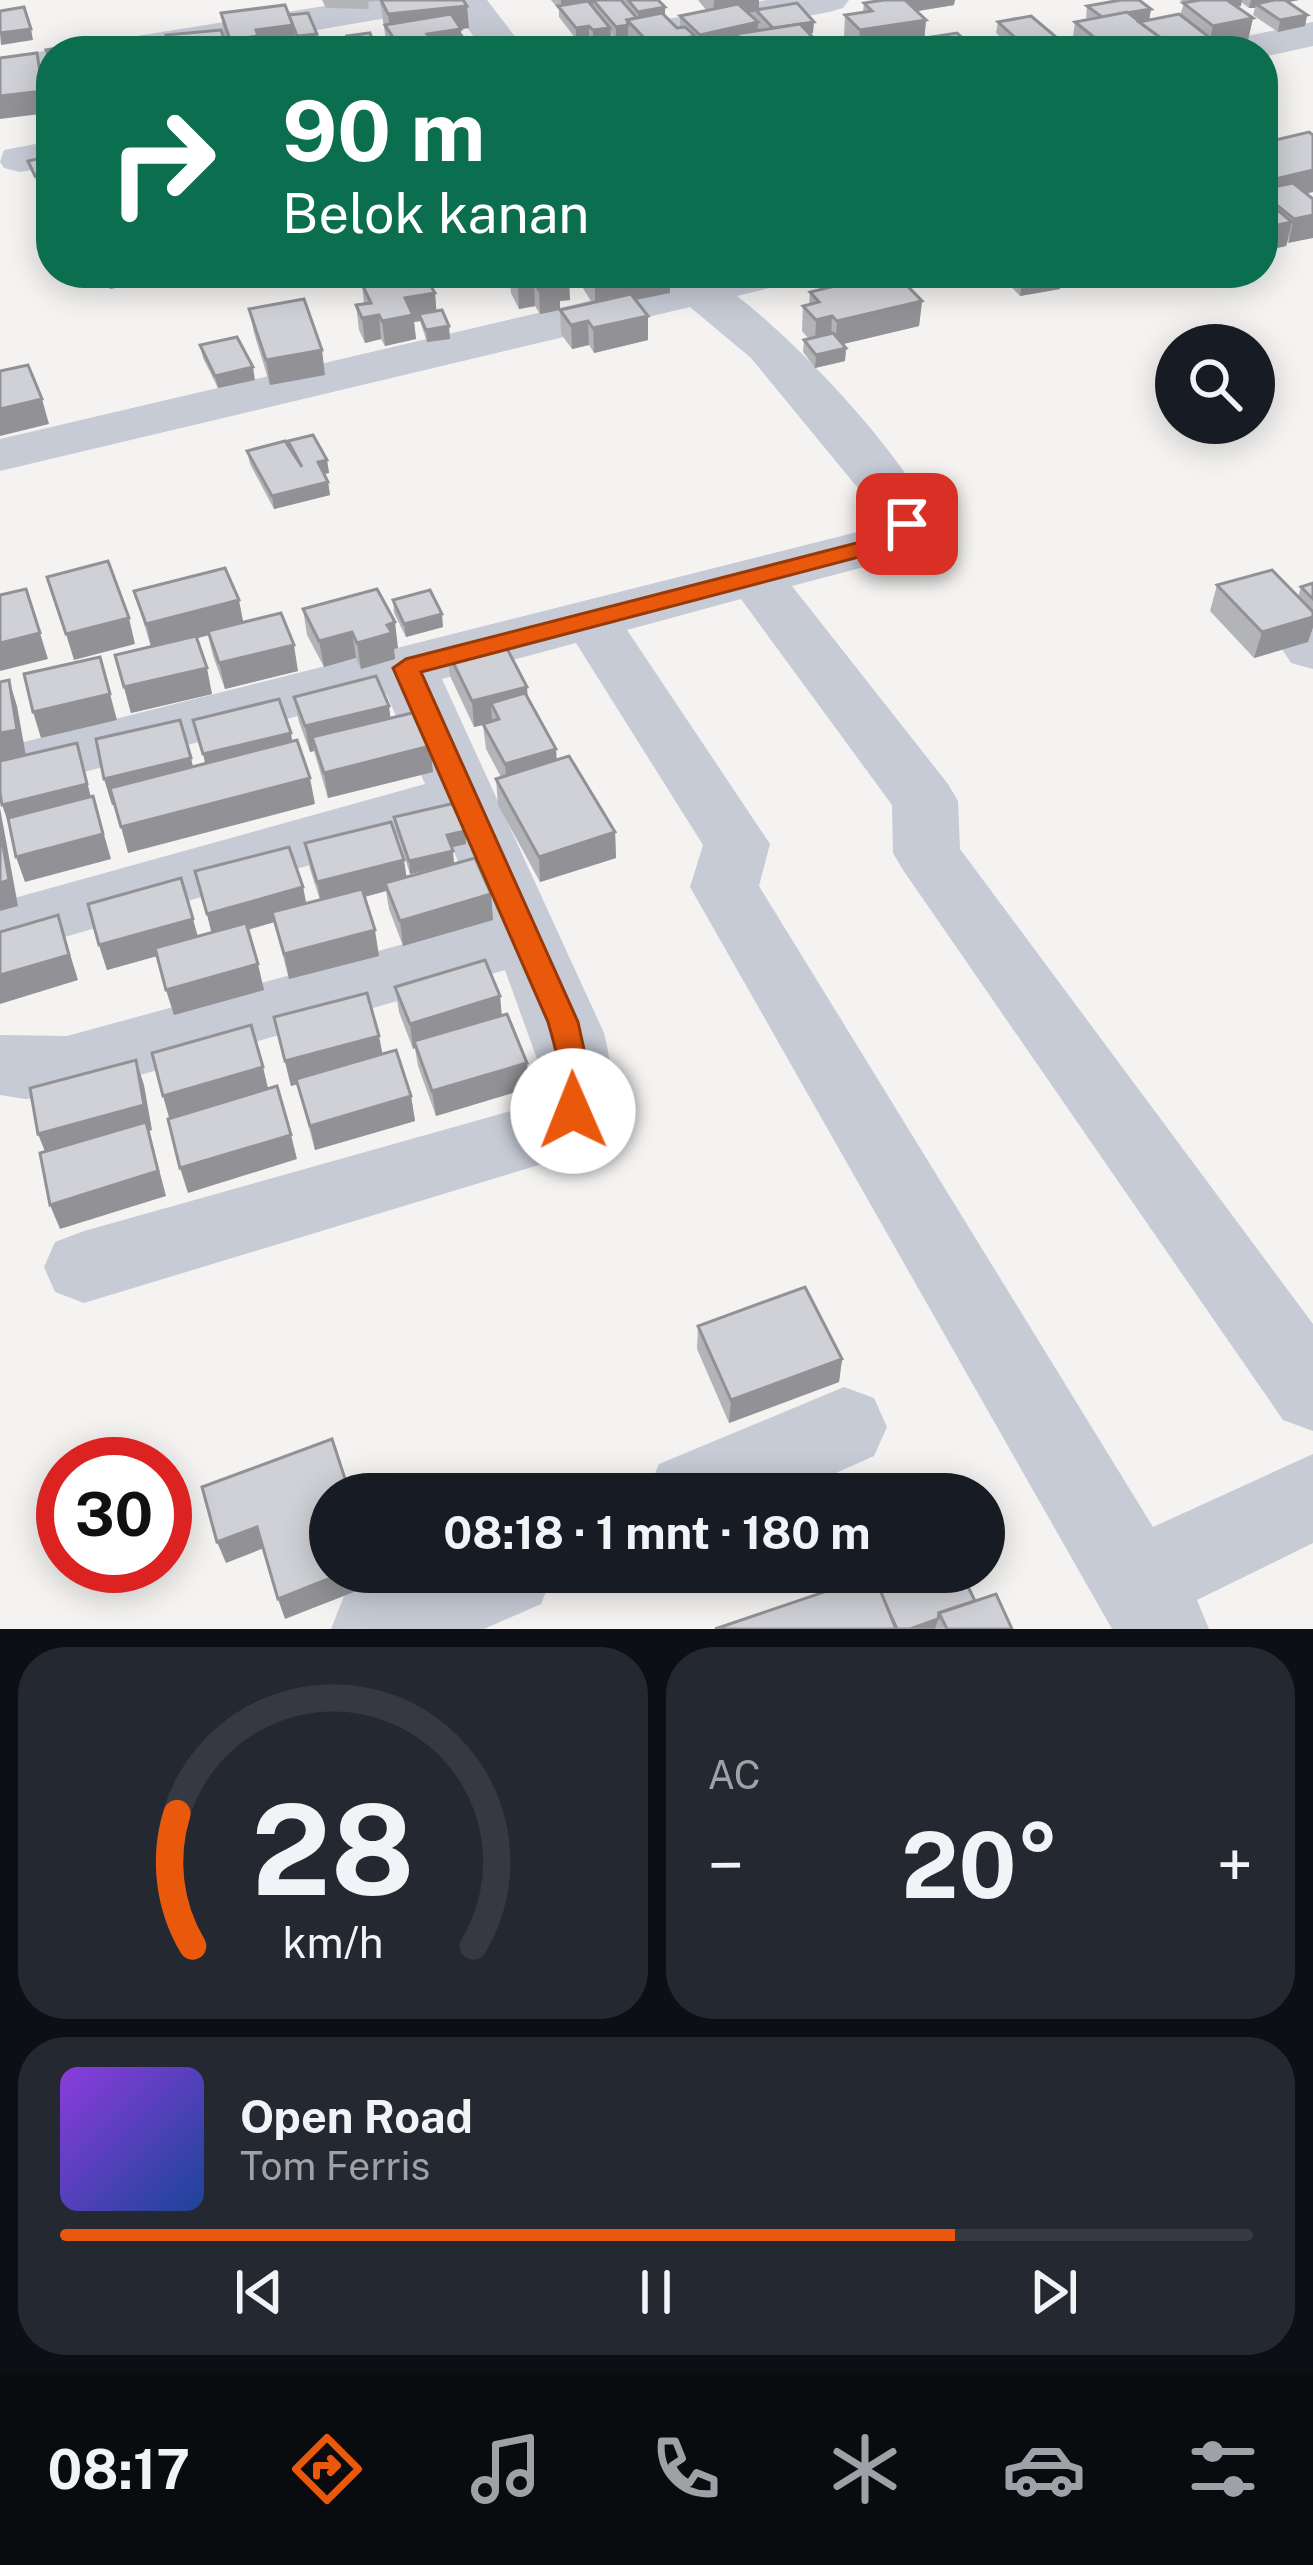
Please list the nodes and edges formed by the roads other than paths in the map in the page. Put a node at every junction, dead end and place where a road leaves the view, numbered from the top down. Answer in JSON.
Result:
{"nodes":[{"id":1,"x":436,"y":0,"type":"edge"},
{"id":2,"x":466,"y":0,"type":"edge"},
{"id":3,"x":830,"y":0,"type":"edge"},
{"id":4,"x":1313,"y":34,"type":"edge"},
{"id":5,"x":212,"y":36,"type":"edge"},
{"id":6,"x":494,"y":36,"type":"edge"},
{"id":7,"x":642,"y":36,"type":"edge"},
{"id":8,"x":1278,"y":41,"type":"edge"},
{"id":9,"x":36,"y":64,"type":"edge"},
{"id":10,"x":0,"y":70,"type":"edge"},
{"id":11,"x":666,"y":288,"type":"edge"},
{"id":12,"x":698,"y":288,"type":"edge"},
{"id":13,"x":0,"y":455,"type":"edge"},
{"id":14,"x":754,"y":576,"type":"junction"},
{"id":15,"x":590,"y":619,"type":"junction"},
{"id":16,"x":406,"y":668,"type":"junction"},
{"id":17,"x":0,"y":771,"type":"edge"},
{"id":18,"x":463,"y":797,"type":"junction"},
{"id":19,"x":0,"y":929,"type":"edge"},
{"id":20,"x":526,"y":937,"type":"junction"},
{"id":21,"x":0,"y":1065,"type":"edge"},
{"id":22,"x":84,"y":1268,"type":"dead end"},
{"id":23,"x":1313,"y":1392,"type":"edge"},
{"id":24,"x":844,"y":1427,"type":"dead end"},
{"id":25,"x":738,"y":1473,"type":"edge"},
{"id":26,"x":1313,"y":1497,"type":"edge"},
{"id":27,"x":460,"y":1593,"type":"edge"},
{"id":28,"x":1149,"y":1605,"type":"edge"},
{"id":29,"x":377,"y":1629,"type":"edge"}],
"edges":[{"from":1,"to":5,"type":"street"},
{"from":2,"to":6,"type":"street"},
{"from":3,"to":7,"type":"street"},
{"from":4,"to":8,"type":"street"},
{"from":9,"to":10,"type":"street"},
{"from":11,"to":13,"type":"street"},
{"from":12,"to":14,"type":"street"},
{"from":14,"to":15,"type":"street"},
{"from":14,"to":23,"type":"street"},
{"from":15,"to":16,"type":"street"},
{"from":15,"to":28,"type":"street"},
{"from":16,"to":17,"type":"street"},
{"from":16,"to":18,"type":"street"},
{"from":18,"to":19,"type":"street"},
{"from":18,"to":20,"type":"street"},
{"from":20,"to":21,"type":"street"},
{"from":20,"to":22,"type":"street"},
{"from":24,"to":25,"type":"street"},
{"from":26,"to":28,"type":"street"},
{"from":27,"to":29,"type":"street"}]}
